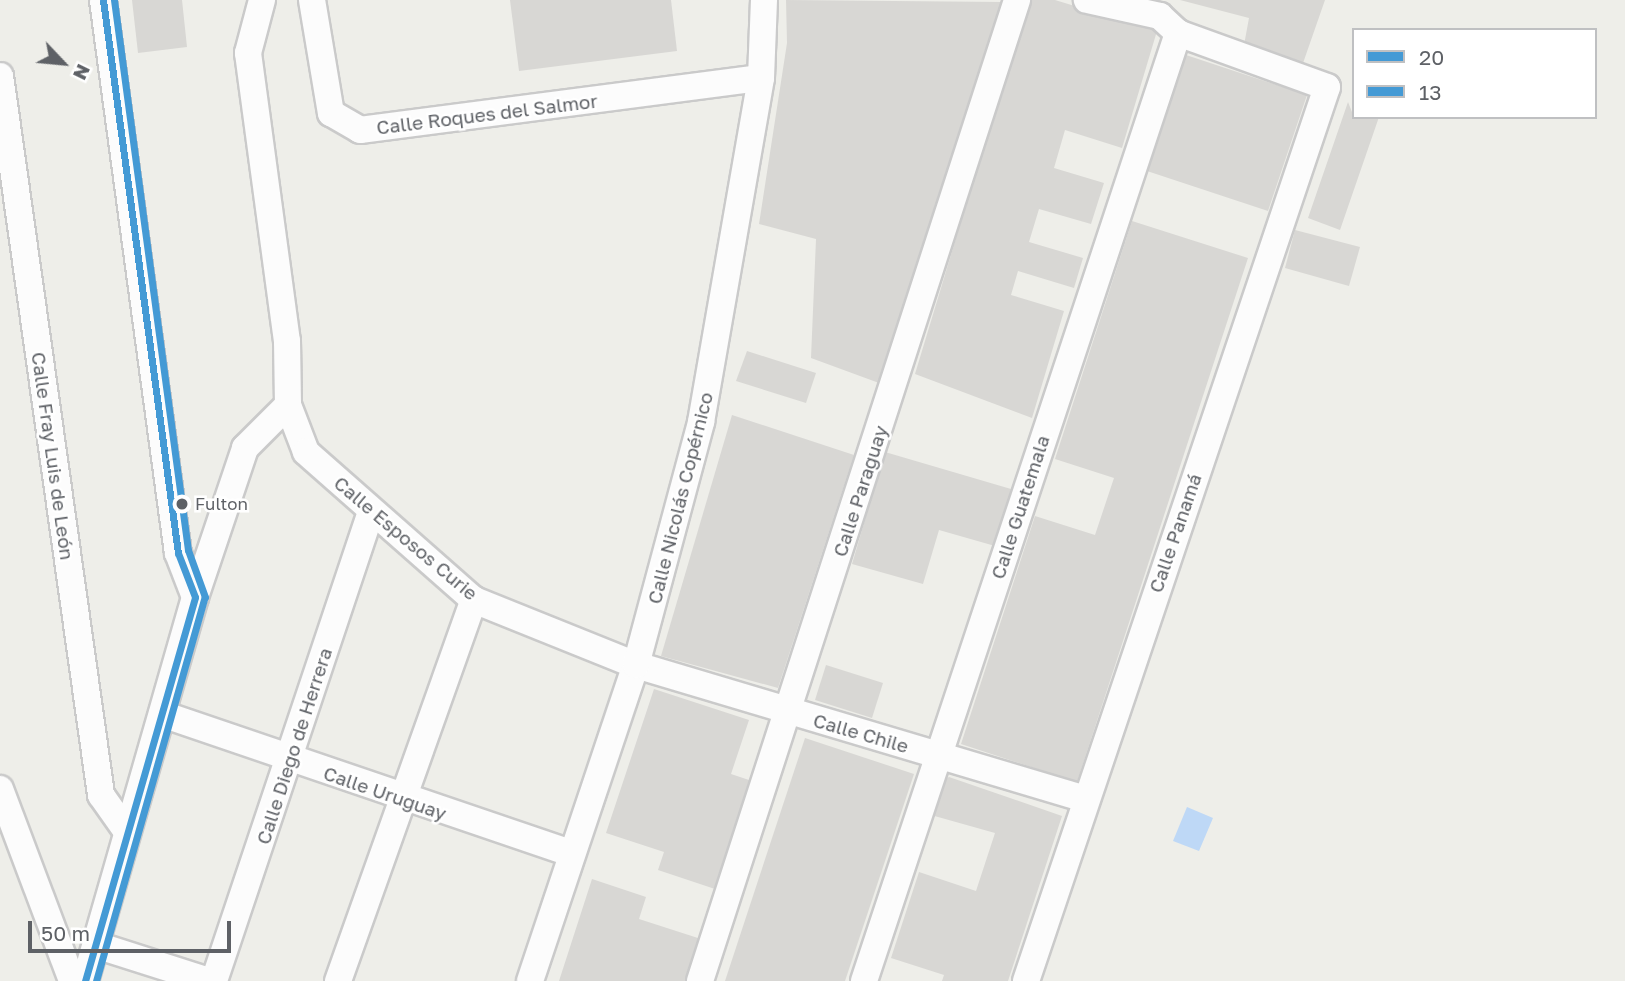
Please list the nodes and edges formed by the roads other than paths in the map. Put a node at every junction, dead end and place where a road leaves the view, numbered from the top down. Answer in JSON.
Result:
{"nodes":[{"id":1,"x":103,"y":0,"type":"edge"},
{"id":2,"x":262,"y":0,"type":"edge"},
{"id":3,"x":312,"y":0,"type":"edge"},
{"id":4,"x":764,"y":0,"type":"edge"},
{"id":5,"x":1017,"y":0,"type":"edge"},
{"id":6,"x":1087,"y":0,"type":"edge"},
{"id":7,"x":1178,"y":33,"type":"junction"},
{"id":8,"x":0,"y":76,"type":"edge"},
{"id":9,"x":761,"y":78,"type":"junction"},
{"id":10,"x":288,"y":405,"type":"junction"},
{"id":11,"x":372,"y":511,"type":"junction"},
{"id":12,"x":195,"y":597,"type":"junction"},
{"id":13,"x":474,"y":600,"type":"junction"},
{"id":14,"x":636,"y":665,"type":"junction"},
{"id":15,"x":789,"y":712,"type":"junction"},
{"id":16,"x":162,"y":714,"type":"junction"},
{"id":17,"x":937,"y":755,"type":"junction"},
{"id":18,"x":290,"y":760,"type":"junction"},
{"id":19,"x":0,"y":789,"type":"edge"},
{"id":20,"x":399,"y":799,"type":"junction"},
{"id":21,"x":1085,"y":799,"type":"junction"},
{"id":22,"x":125,"y":829,"type":"junction"},
{"id":23,"x":570,"y":853,"type":"junction"},
{"id":24,"x":96,"y":945,"type":"junction"},
{"id":25,"x":72,"y":981,"type":"edge"},
{"id":26,"x":85,"y":981,"type":"edge"},
{"id":27,"x":212,"y":981,"type":"edge"},
{"id":28,"x":338,"y":981,"type":"edge"},
{"id":29,"x":530,"y":981,"type":"edge"},
{"id":30,"x":700,"y":981,"type":"edge"},
{"id":31,"x":864,"y":981,"type":"edge"},
{"id":32,"x":1026,"y":981,"type":"edge"}],
"edges":[{"from":1,"to":12,"type":"street"},
{"from":2,"to":10,"type":"street"},
{"from":3,"to":9,"type":"street","name":"Calle Roques del Salmor"},
{"from":4,"to":9,"type":"street","name":"Calle Nicolás Copérnico"},
{"from":5,"to":15,"type":"street","name":"Calle Paraguay"},
{"from":6,"to":7,"type":"street"},
{"from":7,"to":17,"type":"street","name":"Calle Guatemala"},
{"from":7,"to":21,"type":"street","name":"Calle Panamá"},
{"from":8,"to":22,"type":"street","name":"Calle Fray Luis de León"},
{"from":9,"to":14,"type":"street","name":"Calle Nicolás Copérnico"},
{"from":10,"to":11,"type":"street","name":"Calle Esposos Curie"},
{"from":10,"to":12,"type":"street"},
{"from":11,"to":13,"type":"street","name":"Calle Esposos Curie"},
{"from":11,"to":18,"type":"street","name":"Calle Diego de Herrera"},
{"from":12,"to":16,"type":"street"},
{"from":13,"to":14,"type":"street","name":"Calle Esposos Curie"},
{"from":13,"to":20,"type":"street"},
{"from":14,"to":15,"type":"street","name":"Calle Chile"},
{"from":14,"to":23,"type":"street","name":"Calle Nicolás Copérnico"},
{"from":15,"to":17,"type":"street","name":"Calle Chile"},
{"from":15,"to":30,"type":"street","name":"Calle Paraguay"},
{"from":16,"to":18,"type":"street","name":"Calle Uruguay"},
{"from":16,"to":22,"type":"street"},
{"from":17,"to":21,"type":"street","name":"Calle Chile"},
{"from":17,"to":31,"type":"street","name":"Calle Guatemala"},
{"from":18,"to":20,"type":"street","name":"Calle Uruguay"},
{"from":18,"to":27,"type":"street","name":"Calle Diego de Herrera"},
{"from":19,"to":25,"type":"street"},
{"from":20,"to":23,"type":"street","name":"Calle Uruguay"},
{"from":20,"to":28,"type":"street"},
{"from":21,"to":32,"type":"street","name":"Calle Panamá"},
{"from":22,"to":24,"type":"street"},
{"from":23,"to":29,"type":"street","name":"Calle Nicolás Copérnico"},
{"from":24,"to":26,"type":"street"},
{"from":24,"to":27,"type":"street"}]}
